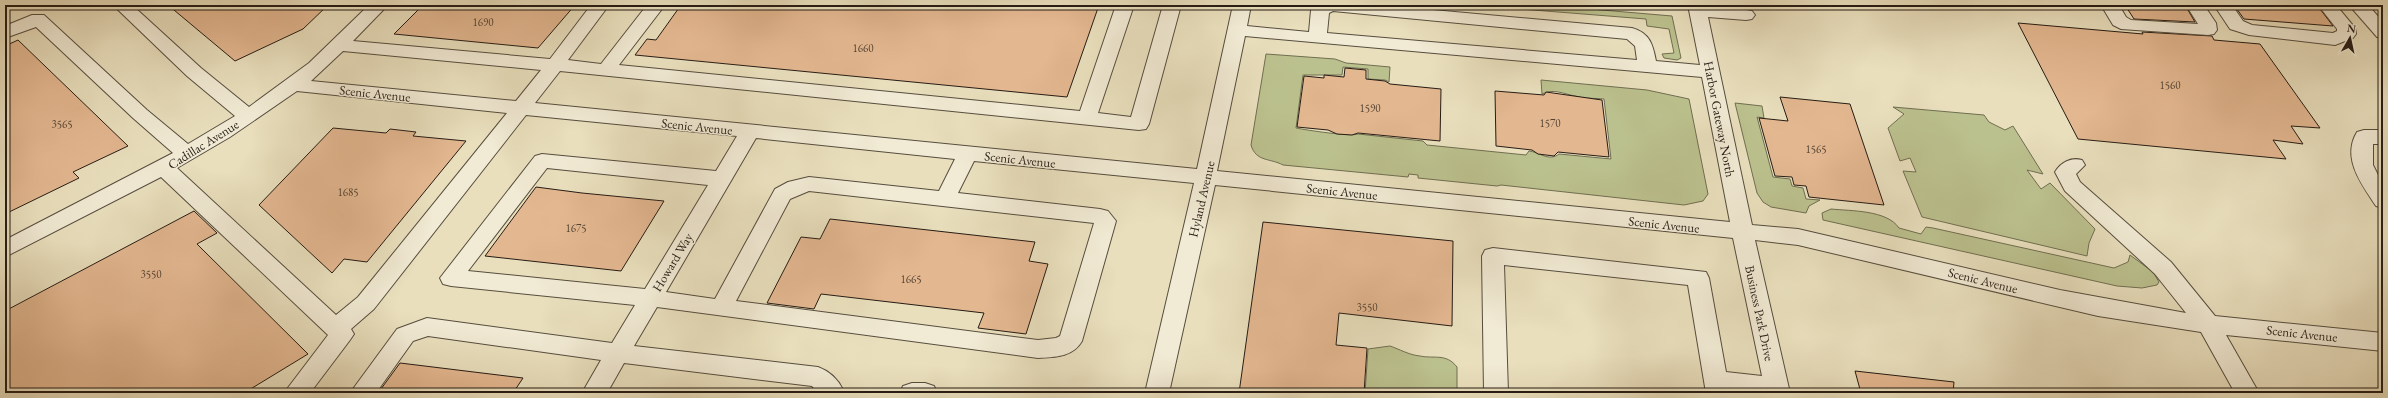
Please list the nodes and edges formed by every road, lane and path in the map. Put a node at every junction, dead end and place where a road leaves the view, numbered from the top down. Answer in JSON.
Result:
{"nodes":[{"id":1,"x":122,"y":5,"type":"edge"},
{"id":2,"x":379,"y":5,"type":"edge"},
{"id":3,"x":600,"y":5,"type":"edge"},
{"id":4,"x":656,"y":5,"type":"edge"},
{"id":5,"x":1125,"y":5,"type":"edge"},
{"id":6,"x":1172,"y":5,"type":"edge"},
{"id":7,"x":1242,"y":5,"type":"edge"},
{"id":8,"x":2110,"y":5,"type":"edge"},
{"id":9,"x":2195,"y":5,"type":"edge"},
{"id":10,"x":2223,"y":5,"type":"edge"},
{"id":11,"x":2327,"y":5,"type":"edge"},
{"id":12,"x":2358,"y":5,"type":"edge"},
{"id":13,"x":1698,"y":8,"type":"edge"},
{"id":14,"x":1746,"y":15,"type":"dead end"},
{"id":15,"x":1236,"y":30,"type":"junction"},
{"id":16,"x":5,"y":33,"type":"edge"},
{"id":17,"x":2383,"y":33,"type":"edge"},
{"id":18,"x":1316,"y":38,"type":"junction"},
{"id":19,"x":338,"y":44,"type":"junction"},
{"id":20,"x":556,"y":65,"type":"junction"},
{"id":21,"x":1647,"y":67,"type":"junction"},
{"id":22,"x":606,"y":70,"type":"junction"},
{"id":23,"x":1711,"y":72,"type":"junction"},
{"id":24,"x":294,"y":84,"type":"junction"},
{"id":25,"x":520,"y":108,"type":"junction"},
{"id":26,"x":248,"y":116,"type":"junction"},
{"id":27,"x":1087,"y":118,"type":"junction"},
{"id":28,"x":750,"y":132,"type":"junction"},
{"id":29,"x":2383,"y":137,"type":"edge"},
{"id":30,"x":187,"y":154,"type":"junction"},
{"id":31,"x":967,"y":154,"type":"junction"},
{"id":32,"x":2075,"y":165,"type":"dead end"},
{"id":33,"x":164,"y":168,"type":"junction"},
{"id":34,"x":1206,"y":177,"type":"junction"},
{"id":35,"x":722,"y":179,"type":"junction"},
{"id":36,"x":945,"y":199,"type":"junction"},
{"id":37,"x":2383,"y":201,"type":"edge"},
{"id":38,"x":1743,"y":233,"type":"junction"},
{"id":39,"x":5,"y":249,"type":"edge"},
{"id":40,"x":651,"y":298,"type":"junction"},
{"id":41,"x":721,"y":308,"type":"junction"},
{"id":42,"x":2208,"y":324,"type":"junction"},
{"id":43,"x":336,"y":328,"type":"junction"},
{"id":44,"x":2383,"y":342,"type":"edge"},
{"id":45,"x":618,"y":353,"type":"junction"},
{"id":46,"x":1717,"y":386,"type":"edge"},
{"id":47,"x":1777,"y":390,"type":"edge"},
{"id":48,"x":296,"y":393,"type":"edge"},
{"id":49,"x":362,"y":393,"type":"edge"},
{"id":50,"x":594,"y":393,"type":"edge"},
{"id":51,"x":830,"y":393,"type":"edge"},
{"id":52,"x":912,"y":393,"type":"edge"},
{"id":53,"x":925,"y":393,"type":"edge"},
{"id":54,"x":1157,"y":393,"type":"edge"},
{"id":55,"x":1496,"y":393,"type":"edge"},
{"id":56,"x":2247,"y":393,"type":"edge"}],
"edges":[{"from":1,"to":26,"type":"street"},
{"from":2,"to":19,"type":"street","name":"Cadillac Avenue"},
{"from":3,"to":20,"type":"street"},
{"from":4,"to":22,"type":"street"},
{"from":5,"to":27,"type":"street"},
{"from":6,"to":27,"type":"street"},
{"from":7,"to":15,"type":"street","name":"Hyland Avenue"},
{"from":8,"to":9,"type":"street"},
{"from":10,"to":11,"type":"street"},
{"from":12,"to":17,"type":"street"},
{"from":13,"to":14,"type":"street"},
{"from":13,"to":23,"type":"street","name":"Harbor Gateway North"},
{"from":15,"to":18,"type":"street"},
{"from":15,"to":34,"type":"street","name":"Hyland Avenue"},
{"from":16,"to":30,"type":"street"},
{"from":18,"to":21,"type":"street"},
{"from":18,"to":21,"type":"street"},
{"from":19,"to":20,"type":"street"},
{"from":19,"to":24,"type":"street","name":"Cadillac Avenue"},
{"from":20,"to":22,"type":"street"},
{"from":20,"to":25,"type":"street"},
{"from":21,"to":23,"type":"street"},
{"from":22,"to":27,"type":"street"},
{"from":23,"to":38,"type":"street","name":"Harbor Gateway North"},
{"from":24,"to":25,"type":"street","name":"Scenic Avenue"},
{"from":24,"to":26,"type":"street","name":"Cadillac Avenue"},
{"from":25,"to":28,"type":"street","name":"Scenic Avenue"},
{"from":25,"to":43,"type":"street"},
{"from":26,"to":30,"type":"street","name":"Cadillac Avenue"},
{"from":28,"to":31,"type":"street","name":"Scenic Avenue"},
{"from":28,"to":35,"type":"street","name":"Howard Way"},
{"from":29,"to":37,"type":"street"},
{"from":30,"to":33,"type":"street","name":"Cadillac Avenue"},
{"from":31,"to":34,"type":"street","name":"Scenic Avenue"},
{"from":31,"to":36,"type":"street"},
{"from":32,"to":42,"type":"street"},
{"from":33,"to":39,"type":"street","name":"Cadillac Avenue"},
{"from":33,"to":43,"type":"street"},
{"from":34,"to":38,"type":"street","name":"Scenic Avenue"},
{"from":34,"to":54,"type":"street","name":"Hyland Avenue"},
{"from":35,"to":40,"type":"street","name":"Howard Way"},
{"from":35,"to":40,"type":"street"},
{"from":36,"to":41,"type":"street"},
{"from":36,"to":41,"type":"street"},
{"from":38,"to":42,"type":"street","name":"Scenic Avenue"},
{"from":38,"to":47,"type":"street","name":"Business Park Drive"},
{"from":40,"to":41,"type":"street"},
{"from":40,"to":45,"type":"street","name":"Howard Way"},
{"from":42,"to":44,"type":"street","name":"Scenic Avenue"},
{"from":42,"to":56,"type":"street"},
{"from":43,"to":48,"type":"street"},
{"from":45,"to":49,"type":"street"},
{"from":45,"to":50,"type":"street","name":"Howard Way"},
{"from":45,"to":51,"type":"street"},
{"from":46,"to":47,"type":"street"},
{"from":46,"to":55,"type":"street"},
{"from":52,"to":53,"type":"street"}]}
